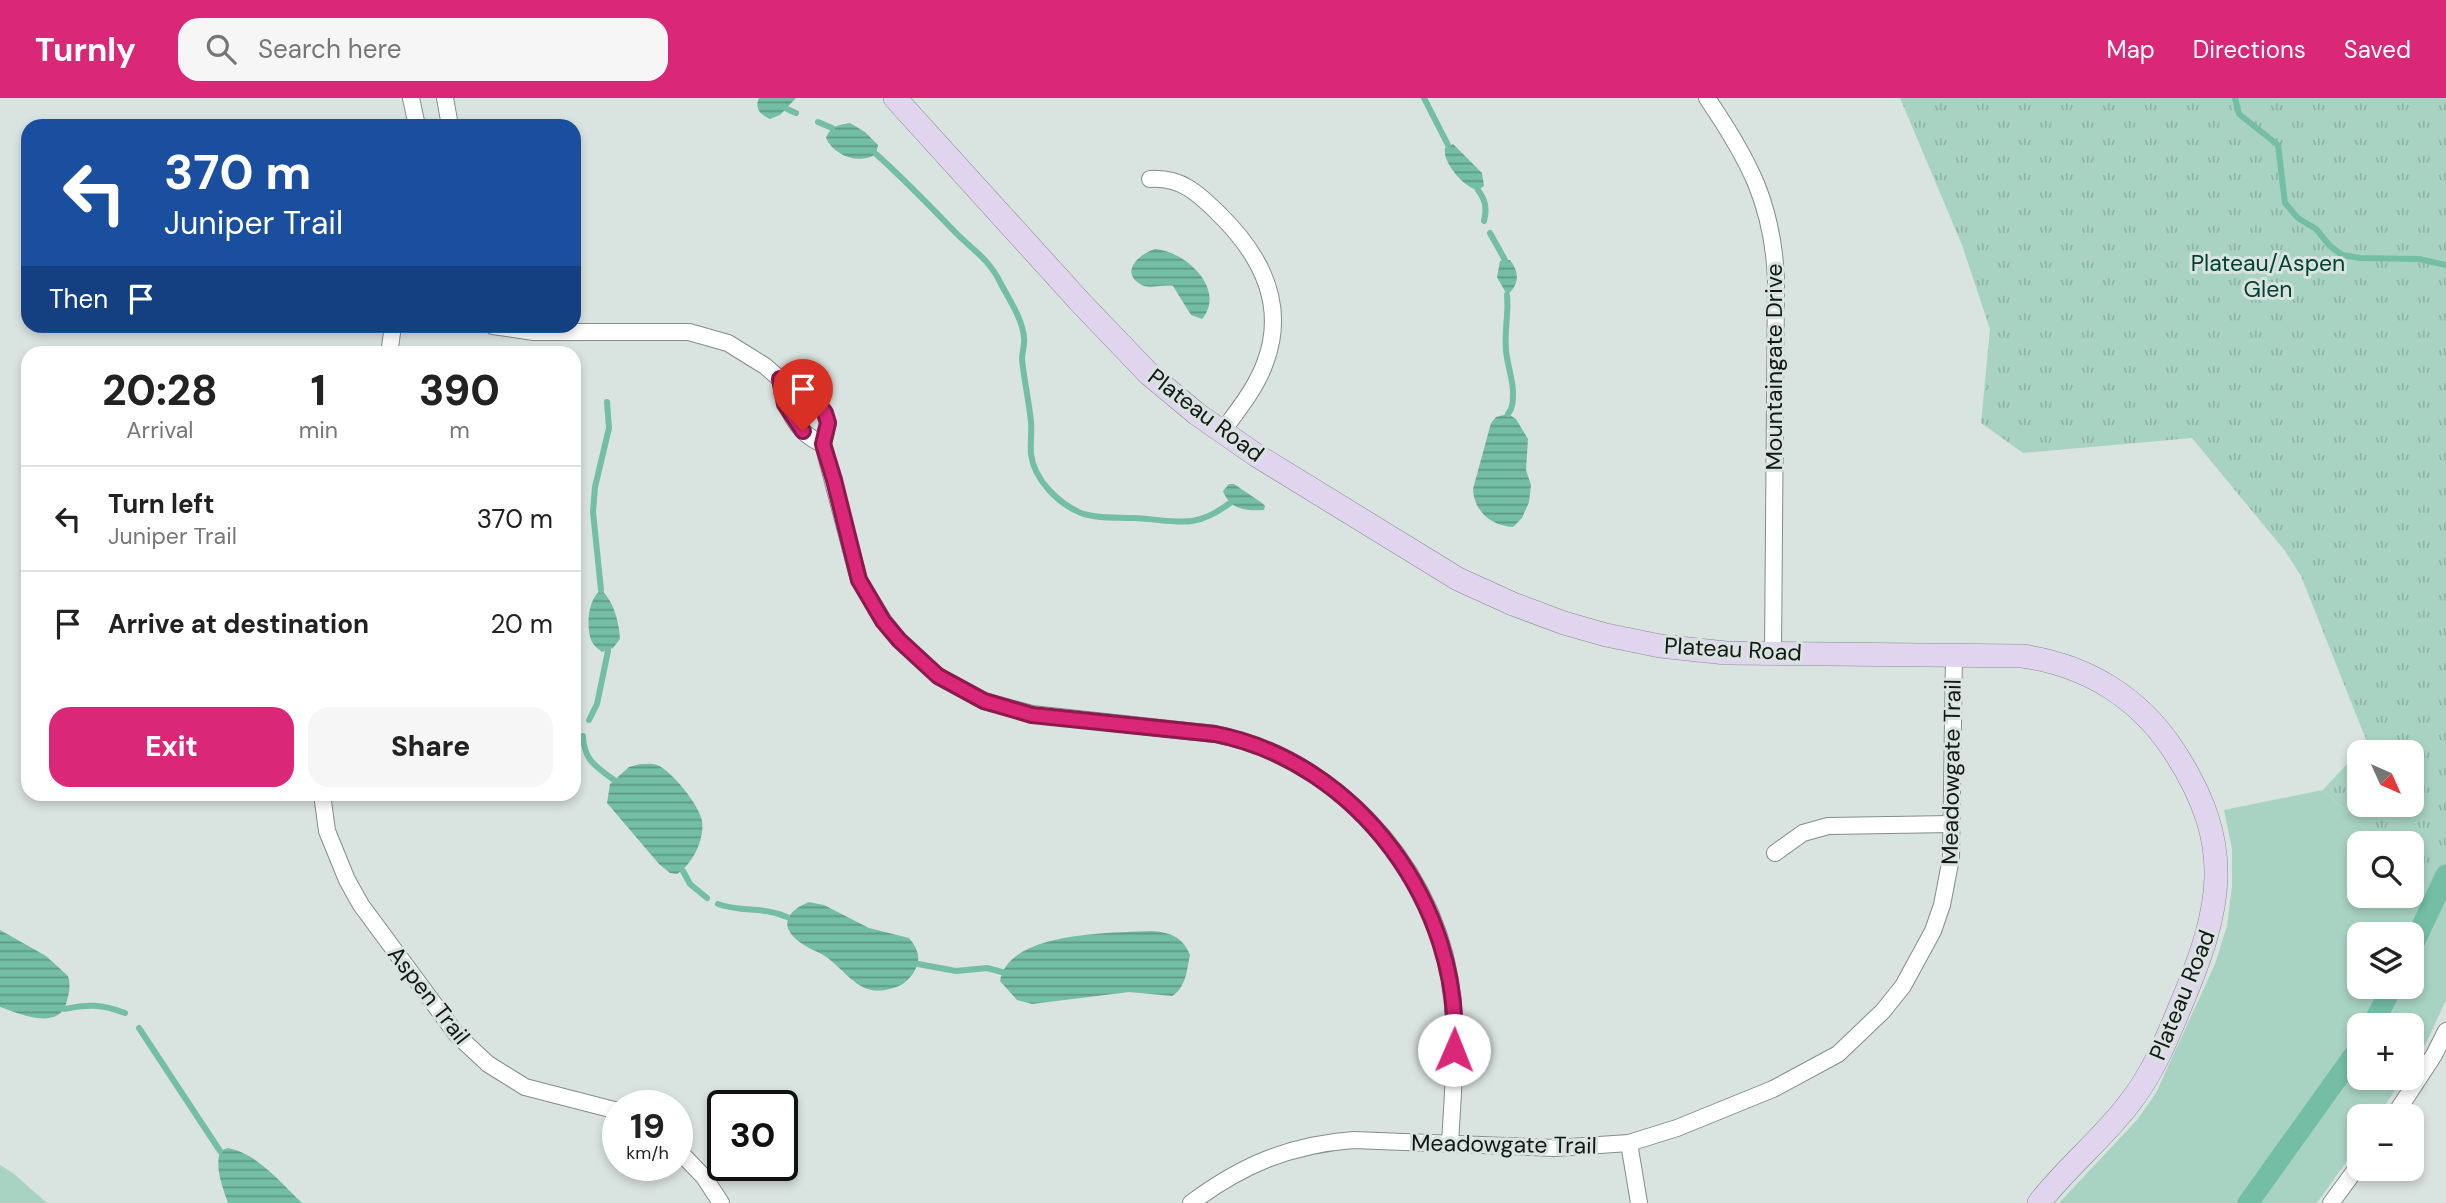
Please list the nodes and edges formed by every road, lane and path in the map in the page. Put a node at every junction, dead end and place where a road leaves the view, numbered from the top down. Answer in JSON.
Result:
{"nodes":[{"id":1,"x":411,"y":98,"type":"edge"},
{"id":2,"x":445,"y":98,"type":"edge"},
{"id":3,"x":895,"y":98,"type":"edge"},
{"id":4,"x":1707,"y":98,"type":"edge"},
{"id":5,"x":416,"y":119,"type":"edge"},
{"id":6,"x":449,"y":119,"type":"edge"},
{"id":7,"x":1150,"y":178,"type":"dead end"},
{"id":8,"x":581,"y":332,"type":"edge"},
{"id":9,"x":780,"y":379,"type":"junction"},
{"id":10,"x":1222,"y":432,"type":"junction"},
{"id":11,"x":823,"y":444,"type":"junction"},
{"id":12,"x":1773,"y":653,"type":"junction"},
{"id":13,"x":1954,"y":654,"type":"junction"},
{"id":14,"x":323,"y":801,"type":"edge"},
{"id":15,"x":1952,"y":824,"type":"junction"},
{"id":16,"x":1776,"y":853,"type":"dead end"},
{"id":17,"x":2446,"y":1031,"type":"edge"},
{"id":18,"x":2402,"y":1104,"type":"edge"},
{"id":19,"x":602,"y":1107,"type":"edge"},
{"id":20,"x":1629,"y":1143,"type":"junction"},
{"id":21,"x":1450,"y":1144,"type":"junction"},
{"id":22,"x":693,"y":1166,"type":"edge"},
{"id":23,"x":2347,"y":1181,"type":"edge"},
{"id":24,"x":721,"y":1203,"type":"edge"},
{"id":25,"x":1191,"y":1203,"type":"edge"},
{"id":26,"x":1639,"y":1203,"type":"edge"},
{"id":27,"x":2039,"y":1203,"type":"edge"},
{"id":28,"x":2331,"y":1203,"type":"edge"}],
"edges":[{"from":1,"to":5,"type":"street"},
{"from":2,"to":6,"type":"street"},
{"from":3,"to":10,"type":"street","name":"Plateau Road"},
{"from":4,"to":12,"type":"street","name":"Mountaingate Drive"},
{"from":7,"to":10,"type":"street"},
{"from":8,"to":9,"type":"street"},
{"from":9,"to":11,"type":"street"},
{"from":9,"to":11,"type":"street"},
{"from":10,"to":12,"type":"street","name":"Plateau Road"},
{"from":11,"to":21,"type":"street"},
{"from":12,"to":13,"type":"street","name":"Plateau Road"},
{"from":13,"to":15,"type":"street","name":"Meadowgate Trail"},
{"from":13,"to":27,"type":"street","name":"Plateau Road"},
{"from":14,"to":19,"type":"street","name":"Aspen Trail"},
{"from":15,"to":16,"type":"street"},
{"from":15,"to":20,"type":"street","name":"Meadowgate Trail"},
{"from":17,"to":18,"type":"street"},
{"from":20,"to":21,"type":"street","name":"Meadowgate Trail"},
{"from":20,"to":26,"type":"street"},
{"from":21,"to":25,"type":"street","name":"Meadowgate Trail"},
{"from":22,"to":24,"type":"street"},
{"from":23,"to":28,"type":"street"}]}
